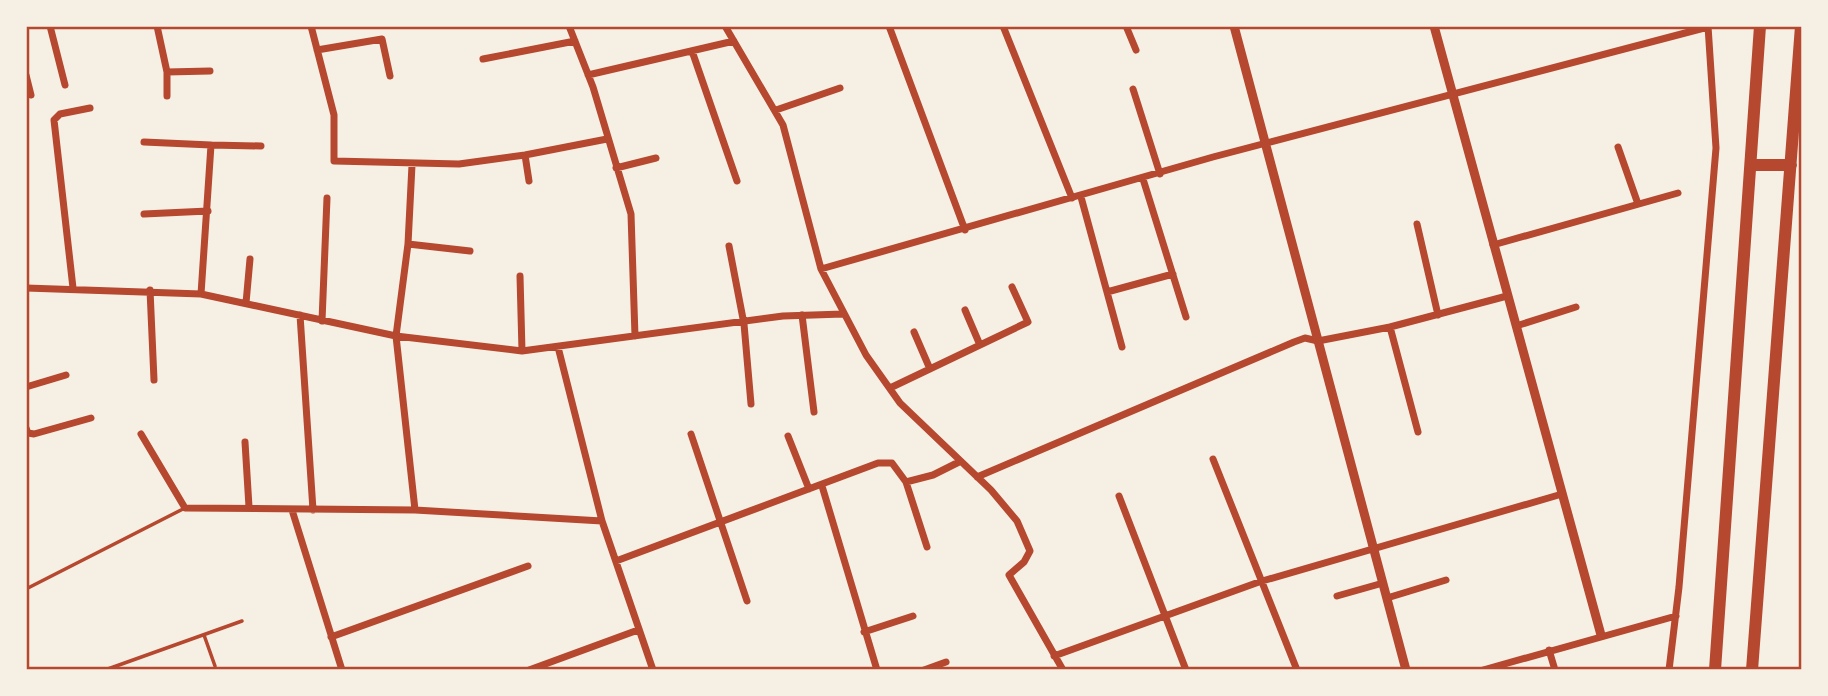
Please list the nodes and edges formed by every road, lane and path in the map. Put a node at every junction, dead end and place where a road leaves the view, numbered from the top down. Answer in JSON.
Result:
{"nodes":[{"id":1,"x":50,"y":26,"type":"edge"},
{"id":2,"x":157,"y":26,"type":"edge"},
{"id":3,"x":311,"y":26,"type":"edge"},
{"id":4,"x":569,"y":26,"type":"edge"},
{"id":5,"x":726,"y":26,"type":"edge"},
{"id":6,"x":889,"y":26,"type":"edge"},
{"id":7,"x":1003,"y":26,"type":"edge"},
{"id":8,"x":1126,"y":26,"type":"edge"},
{"id":9,"x":1434,"y":26,"type":"edge"},
{"id":10,"x":1760,"y":26,"type":"edge"},
{"id":11,"x":1801,"y":26,"type":"edge"},
{"id":12,"x":1237,"y":27,"type":"edge"},
{"id":13,"x":1708,"y":27,"type":"edge"},
{"id":14,"x":575,"y":41,"type":"junction"},
{"id":15,"x":734,"y":41,"type":"junction"},
{"id":16,"x":317,"y":50,"type":"junction"},
{"id":17,"x":1136,"y":50,"type":"dead end"},
{"id":18,"x":692,"y":51,"type":"junction"},
{"id":19,"x":483,"y":60,"type":"dead end"},
{"id":20,"x":210,"y":71,"type":"dead end"},
{"id":21,"x":167,"y":72,"type":"junction"},
{"id":22,"x":26,"y":75,"type":"edge"},
{"id":23,"x":588,"y":75,"type":"junction"},
{"id":24,"x":390,"y":76,"type":"dead end"},
{"id":25,"x":65,"y":85,"type":"dead end"},
{"id":26,"x":840,"y":88,"type":"dead end"},
{"id":27,"x":1133,"y":89,"type":"dead end"},
{"id":28,"x":1451,"y":93,"type":"junction"},
{"id":29,"x":31,"y":95,"type":"dead end"},
{"id":30,"x":167,"y":96,"type":"dead end"},
{"id":31,"x":90,"y":108,"type":"dead end"},
{"id":32,"x":776,"y":110,"type":"junction"},
{"id":33,"x":607,"y":139,"type":"junction"},
{"id":34,"x":144,"y":142,"type":"dead end"},
{"id":35,"x":1264,"y":144,"type":"junction"},
{"id":36,"x":211,"y":145,"type":"junction"},
{"id":37,"x":261,"y":146,"type":"dead end"},
{"id":38,"x":1618,"y":147,"type":"dead end"},
{"id":39,"x":525,"y":155,"type":"junction"},
{"id":40,"x":656,"y":158,"type":"dead end"},
{"id":41,"x":412,"y":165,"type":"junction"},
{"id":42,"x":1751,"y":165,"type":"junction"},
{"id":43,"x":1791,"y":165,"type":"junction"},
{"id":44,"x":616,"y":168,"type":"junction"},
{"id":45,"x":1160,"y":174,"type":"junction"},
{"id":46,"x":1143,"y":179,"type":"junction"},
{"id":47,"x":529,"y":181,"type":"dead end"},
{"id":48,"x":737,"y":181,"type":"dead end"},
{"id":49,"x":1678,"y":193,"type":"dead end"},
{"id":50,"x":1081,"y":197,"type":"junction"},
{"id":51,"x":327,"y":198,"type":"dead end"},
{"id":52,"x":1072,"y":198,"type":"junction"},
{"id":53,"x":1638,"y":204,"type":"junction"},
{"id":54,"x":208,"y":211,"type":"junction"},
{"id":55,"x":144,"y":214,"type":"dead end"},
{"id":56,"x":1417,"y":224,"type":"dead end"},
{"id":57,"x":965,"y":230,"type":"junction"},
{"id":58,"x":408,"y":244,"type":"junction"},
{"id":59,"x":1493,"y":245,"type":"junction"},
{"id":60,"x":729,"y":246,"type":"dead end"},
{"id":61,"x":470,"y":251,"type":"dead end"},
{"id":62,"x":250,"y":259,"type":"dead end"},
{"id":63,"x":821,"y":269,"type":"junction"},
{"id":64,"x":1173,"y":274,"type":"junction"},
{"id":65,"x":520,"y":276,"type":"dead end"},
{"id":66,"x":1012,"y":287,"type":"dead end"},
{"id":67,"x":26,"y":288,"type":"edge"},
{"id":68,"x":73,"y":288,"type":"junction"},
{"id":69,"x":150,"y":290,"type":"junction"},
{"id":70,"x":1107,"y":292,"type":"junction"},
{"id":71,"x":201,"y":294,"type":"junction"},
{"id":72,"x":1507,"y":296,"type":"junction"},
{"id":73,"x":246,"y":303,"type":"junction"},
{"id":74,"x":1576,"y":307,"type":"dead end"},
{"id":75,"x":965,"y":310,"type":"dead end"},
{"id":76,"x":843,"y":314,"type":"junction"},
{"id":77,"x":300,"y":315,"type":"junction"},
{"id":78,"x":802,"y":315,"type":"junction"},
{"id":79,"x":1438,"y":315,"type":"junction"},
{"id":80,"x":1186,"y":317,"type":"dead end"},
{"id":81,"x":322,"y":321,"type":"junction"},
{"id":82,"x":744,"y":324,"type":"junction"},
{"id":83,"x":1516,"y":326,"type":"junction"},
{"id":84,"x":1390,"y":327,"type":"junction"},
{"id":85,"x":914,"y":332,"type":"dead end"},
{"id":86,"x":396,"y":336,"type":"junction"},
{"id":87,"x":635,"y":336,"type":"junction"},
{"id":88,"x":1318,"y":341,"type":"junction"},
{"id":89,"x":980,"y":345,"type":"junction"},
{"id":90,"x":558,"y":347,"type":"junction"},
{"id":91,"x":1122,"y":347,"type":"dead end"},
{"id":92,"x":522,"y":351,"type":"junction"},
{"id":93,"x":930,"y":369,"type":"junction"},
{"id":94,"x":66,"y":375,"type":"dead end"},
{"id":95,"x":154,"y":380,"type":"dead end"},
{"id":96,"x":26,"y":387,"type":"edge"},
{"id":97,"x":890,"y":388,"type":"junction"},
{"id":98,"x":751,"y":404,"type":"dead end"},
{"id":99,"x":814,"y":412,"type":"dead end"},
{"id":100,"x":91,"y":418,"type":"dead end"},
{"id":101,"x":26,"y":428,"type":"edge"},
{"id":102,"x":1418,"y":432,"type":"dead end"},
{"id":103,"x":141,"y":433,"type":"dead end"},
{"id":104,"x":691,"y":434,"type":"dead end"},
{"id":105,"x":788,"y":436,"type":"dead end"},
{"id":106,"x":245,"y":442,"type":"dead end"},
{"id":107,"x":1213,"y":459,"type":"dead end"},
{"id":108,"x":959,"y":461,"type":"junction"},
{"id":109,"x":977,"y":477,"type":"junction"},
{"id":110,"x":906,"y":482,"type":"junction"},
{"id":111,"x":822,"y":486,"type":"junction"},
{"id":112,"x":809,"y":489,"type":"junction"},
{"id":113,"x":1562,"y":494,"type":"junction"},
{"id":114,"x":1119,"y":496,"type":"dead end"},
{"id":115,"x":185,"y":508,"type":"junction"},
{"id":116,"x":249,"y":508,"type":"junction"},
{"id":117,"x":292,"y":510,"type":"junction"},
{"id":118,"x":313,"y":510,"type":"junction"},
{"id":119,"x":415,"y":510,"type":"junction"},
{"id":120,"x":722,"y":520,"type":"junction"},
{"id":121,"x":602,"y":521,"type":"junction"},
{"id":122,"x":927,"y":547,"type":"dead end"},
{"id":123,"x":1374,"y":547,"type":"junction"},
{"id":124,"x":616,"y":561,"type":"junction"},
{"id":125,"x":528,"y":566,"type":"dead end"},
{"id":126,"x":1446,"y":580,"type":"dead end"},
{"id":127,"x":1259,"y":582,"type":"junction"},
{"id":128,"x":1383,"y":583,"type":"junction"},
{"id":129,"x":26,"y":589,"type":"edge"},
{"id":130,"x":1337,"y":596,"type":"dead end"},
{"id":131,"x":1387,"y":598,"type":"junction"},
{"id":132,"x":747,"y":601,"type":"dead end"},
{"id":133,"x":913,"y":616,"type":"dead end"},
{"id":134,"x":1165,"y":616,"type":"junction"},
{"id":135,"x":1675,"y":616,"type":"junction"},
{"id":136,"x":242,"y":621,"type":"dead end"},
{"id":137,"x":638,"y":630,"type":"junction"},
{"id":138,"x":864,"y":632,"type":"junction"},
{"id":139,"x":204,"y":635,"type":"junction"},
{"id":140,"x":1601,"y":635,"type":"junction"},
{"id":141,"x":331,"y":637,"type":"junction"},
{"id":142,"x":1549,"y":650,"type":"junction"},
{"id":143,"x":1054,"y":656,"type":"junction"},
{"id":144,"x":946,"y":662,"type":"dead end"},
{"id":145,"x":215,"y":666,"type":"dead end"},
{"id":146,"x":105,"y":670,"type":"edge"},
{"id":147,"x":342,"y":670,"type":"edge"},
{"id":148,"x":528,"y":670,"type":"edge"},
{"id":149,"x":653,"y":670,"type":"edge"},
{"id":150,"x":877,"y":670,"type":"edge"},
{"id":151,"x":924,"y":670,"type":"edge"},
{"id":152,"x":1063,"y":670,"type":"edge"},
{"id":153,"x":1186,"y":670,"type":"edge"},
{"id":154,"x":1297,"y":670,"type":"edge"},
{"id":155,"x":1406,"y":670,"type":"edge"},
{"id":156,"x":1483,"y":670,"type":"edge"},
{"id":157,"x":1555,"y":670,"type":"edge"},
{"id":158,"x":1669,"y":670,"type":"edge"},
{"id":159,"x":1715,"y":670,"type":"edge"},
{"id":160,"x":1752,"y":670,"type":"edge"}],
"edges":[{"from":1,"to":25,"type":"street"},
{"from":2,"to":21,"type":"street"},
{"from":3,"to":16,"type":"street"},
{"from":4,"to":14,"type":"street"},
{"from":5,"to":15,"type":"street"},
{"from":6,"to":57,"type":"street"},
{"from":7,"to":52,"type":"street"},
{"from":8,"to":17,"type":"street"},
{"from":9,"to":28,"type":"street"},
{"from":10,"to":42,"type":"main road"},
{"from":11,"to":43,"type":"main road"},
{"from":12,"to":35,"type":"street"},
{"from":13,"to":28,"type":"street"},
{"from":13,"to":135,"type":"street"},
{"from":14,"to":19,"type":"street"},
{"from":14,"to":23,"type":"street"},
{"from":15,"to":18,"type":"street"},
{"from":15,"to":32,"type":"street"},
{"from":16,"to":24,"type":"street"},
{"from":16,"to":41,"type":"street"},
{"from":18,"to":23,"type":"street"},
{"from":18,"to":48,"type":"street"},
{"from":20,"to":21,"type":"street"},
{"from":21,"to":30,"type":"street"},
{"from":22,"to":29,"type":"street"},
{"from":23,"to":33,"type":"street"},
{"from":26,"to":32,"type":"street"},
{"from":27,"to":45,"type":"street"},
{"from":28,"to":35,"type":"street"},
{"from":28,"to":59,"type":"street"},
{"from":31,"to":68,"type":"street"},
{"from":32,"to":63,"type":"street"},
{"from":33,"to":39,"type":"street"},
{"from":33,"to":44,"type":"street"},
{"from":34,"to":36,"type":"street"},
{"from":35,"to":45,"type":"street"},
{"from":35,"to":88,"type":"street"},
{"from":36,"to":37,"type":"street"},
{"from":36,"to":54,"type":"street"},
{"from":38,"to":53,"type":"street"},
{"from":39,"to":41,"type":"street"},
{"from":39,"to":47,"type":"street"},
{"from":40,"to":44,"type":"street"},
{"from":41,"to":58,"type":"street"},
{"from":42,"to":43,"type":"main road"},
{"from":42,"to":159,"type":"main road"},
{"from":43,"to":160,"type":"main road"},
{"from":44,"to":87,"type":"street"},
{"from":45,"to":46,"type":"street"},
{"from":46,"to":50,"type":"street"},
{"from":46,"to":64,"type":"street"},
{"from":49,"to":53,"type":"street"},
{"from":50,"to":52,"type":"street"},
{"from":50,"to":70,"type":"street"},
{"from":51,"to":81,"type":"street"},
{"from":52,"to":57,"type":"street"},
{"from":53,"to":59,"type":"street"},
{"from":54,"to":55,"type":"street"},
{"from":54,"to":71,"type":"street"},
{"from":56,"to":79,"type":"street"},
{"from":57,"to":63,"type":"street"},
{"from":58,"to":61,"type":"street"},
{"from":58,"to":86,"type":"street"},
{"from":59,"to":72,"type":"street"},
{"from":60,"to":82,"type":"street"},
{"from":62,"to":73,"type":"street"},
{"from":63,"to":76,"type":"street"},
{"from":64,"to":70,"type":"street"},
{"from":64,"to":80,"type":"street"},
{"from":65,"to":92,"type":"street"},
{"from":66,"to":89,"type":"street"},
{"from":67,"to":68,"type":"street"},
{"from":68,"to":69,"type":"street"},
{"from":69,"to":71,"type":"street"},
{"from":69,"to":95,"type":"street"},
{"from":70,"to":91,"type":"street"},
{"from":71,"to":73,"type":"street"},
{"from":72,"to":79,"type":"street"},
{"from":72,"to":83,"type":"street"},
{"from":73,"to":77,"type":"street"},
{"from":74,"to":83,"type":"street"},
{"from":75,"to":89,"type":"street"},
{"from":76,"to":78,"type":"street"},
{"from":76,"to":97,"type":"street"},
{"from":77,"to":81,"type":"street"},
{"from":77,"to":118,"type":"street"},
{"from":78,"to":82,"type":"street"},
{"from":78,"to":99,"type":"street"},
{"from":79,"to":84,"type":"street"},
{"from":81,"to":86,"type":"street"},
{"from":82,"to":87,"type":"street"},
{"from":82,"to":98,"type":"street"},
{"from":83,"to":113,"type":"street"},
{"from":84,"to":88,"type":"street"},
{"from":84,"to":102,"type":"street"},
{"from":85,"to":93,"type":"street"},
{"from":86,"to":92,"type":"street"},
{"from":86,"to":119,"type":"street"},
{"from":87,"to":90,"type":"street"},
{"from":88,"to":109,"type":"street"},
{"from":88,"to":123,"type":"street"},
{"from":89,"to":93,"type":"street"},
{"from":90,"to":92,"type":"street"},
{"from":90,"to":121,"type":"street"},
{"from":93,"to":97,"type":"street"},
{"from":94,"to":96,"type":"street"},
{"from":97,"to":108,"type":"street"},
{"from":100,"to":101,"type":"street"},
{"from":103,"to":115,"type":"street"},
{"from":104,"to":120,"type":"street"},
{"from":105,"to":112,"type":"street"},
{"from":106,"to":116,"type":"street"},
{"from":107,"to":127,"type":"street"},
{"from":108,"to":109,"type":"street"},
{"from":108,"to":110,"type":"street"},
{"from":109,"to":143,"type":"street"},
{"from":110,"to":111,"type":"street"},
{"from":110,"to":122,"type":"street"},
{"from":111,"to":112,"type":"street"},
{"from":111,"to":138,"type":"street"},
{"from":112,"to":120,"type":"street"},
{"from":113,"to":123,"type":"street"},
{"from":113,"to":140,"type":"street"},
{"from":114,"to":134,"type":"street"},
{"from":115,"to":116,"type":"street"},
{"from":115,"to":129,"type":"lane"},
{"from":116,"to":117,"type":"street"},
{"from":117,"to":118,"type":"street"},
{"from":117,"to":141,"type":"street"},
{"from":118,"to":119,"type":"street"},
{"from":119,"to":121,"type":"street"},
{"from":120,"to":124,"type":"street"},
{"from":120,"to":132,"type":"street"},
{"from":121,"to":124,"type":"street"},
{"from":123,"to":127,"type":"street"},
{"from":123,"to":128,"type":"street"},
{"from":124,"to":137,"type":"street"},
{"from":125,"to":141,"type":"street"},
{"from":126,"to":131,"type":"street"},
{"from":127,"to":134,"type":"street"},
{"from":127,"to":154,"type":"street"},
{"from":128,"to":130,"type":"street"},
{"from":128,"to":131,"type":"street"},
{"from":131,"to":155,"type":"street"},
{"from":133,"to":138,"type":"street"},
{"from":134,"to":143,"type":"street"},
{"from":134,"to":153,"type":"street"},
{"from":135,"to":140,"type":"street"},
{"from":135,"to":158,"type":"street"},
{"from":136,"to":139,"type":"lane"},
{"from":137,"to":148,"type":"street"},
{"from":137,"to":149,"type":"street"},
{"from":138,"to":150,"type":"street"},
{"from":139,"to":145,"type":"lane"},
{"from":139,"to":146,"type":"lane"},
{"from":140,"to":142,"type":"street"},
{"from":141,"to":147,"type":"street"},
{"from":142,"to":156,"type":"street"},
{"from":142,"to":157,"type":"street"},
{"from":143,"to":152,"type":"street"},
{"from":144,"to":151,"type":"street"}]}
